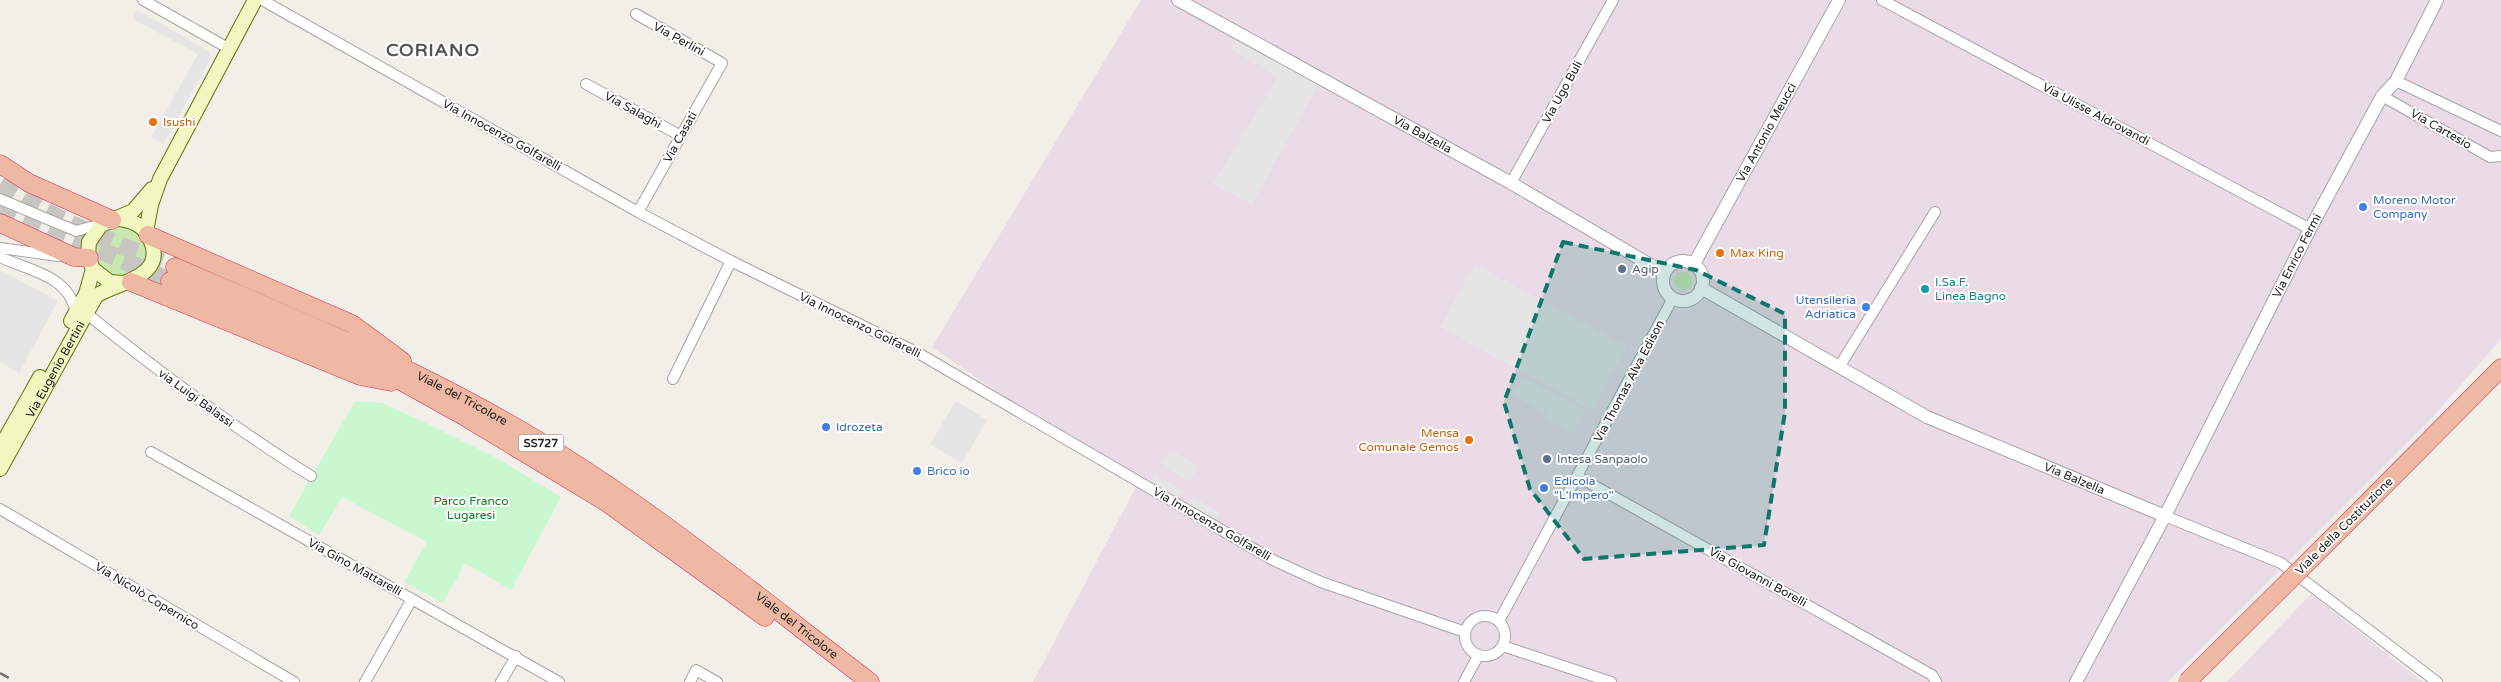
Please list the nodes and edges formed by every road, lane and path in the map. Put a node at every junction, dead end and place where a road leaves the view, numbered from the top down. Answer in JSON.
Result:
{"nodes":[{"id":1,"x":142,"y":0,"type":"edge"},
{"id":2,"x":255,"y":0,"type":"edge"},
{"id":3,"x":262,"y":0,"type":"edge"},
{"id":4,"x":1178,"y":0,"type":"edge"},
{"id":5,"x":1613,"y":0,"type":"edge"},
{"id":6,"x":1839,"y":0,"type":"edge"},
{"id":7,"x":1882,"y":0,"type":"edge"},
{"id":8,"x":2437,"y":0,"type":"edge"},
{"id":9,"x":156,"y":3,"type":"edge"},
{"id":10,"x":636,"y":14,"type":"dead end"},
{"id":11,"x":228,"y":48,"type":"junction"},
{"id":12,"x":722,"y":63,"type":"joint"},
{"id":13,"x":2396,"y":81,"type":"junction"},
{"id":14,"x":586,"y":84,"type":"dead end"},
{"id":15,"x":2382,"y":96,"type":"junction"},
{"id":16,"x":2501,"y":131,"type":"edge"},
{"id":17,"x":681,"y":136,"type":"junction"},
{"id":18,"x":2501,"y":156,"type":"edge"},
{"id":19,"x":0,"y":164,"type":"edge"},
{"id":20,"x":160,"y":179,"type":"junction"},
{"id":21,"x":1512,"y":183,"type":"junction"},
{"id":22,"x":0,"y":199,"type":"edge"},
{"id":23,"x":638,"y":212,"type":"junction"},
{"id":24,"x":1934,"y":212,"type":"dead end"},
{"id":25,"x":112,"y":221,"type":"junction"},
{"id":26,"x":0,"y":223,"type":"edge"},
{"id":27,"x":2310,"y":229,"type":"junction"},
{"id":28,"x":147,"y":234,"type":"junction"},
{"id":29,"x":0,"y":248,"type":"edge"},
{"id":30,"x":0,"y":257,"type":"edge"},
{"id":31,"x":730,"y":261,"type":"junction"},
{"id":32,"x":91,"y":263,"type":"junction"},
{"id":33,"x":1694,"y":264,"type":"junction"},
{"id":34,"x":1664,"y":273,"type":"junction"},
{"id":35,"x":172,"y":274,"type":"tunnel mouth"},
{"id":36,"x":127,"y":283,"type":"junction"},
{"id":37,"x":1702,"y":288,"type":"junction"},
{"id":38,"x":1673,"y":298,"type":"junction"},
{"id":39,"x":81,"y":312,"type":"junction"},
{"id":40,"x":1839,"y":367,"type":"junction"},
{"id":41,"x":2501,"y":368,"type":"edge"},
{"id":42,"x":674,"y":379,"type":"dead end"},
{"id":43,"x":416,"y":381,"type":"junction"},
{"id":44,"x":2501,"y":384,"type":"edge"},
{"id":45,"x":0,"y":448,"type":"edge"},
{"id":46,"x":151,"y":452,"type":"dead end"},
{"id":47,"x":0,"y":469,"type":"edge"},
{"id":48,"x":311,"y":476,"type":"dead end"},
{"id":49,"x":1577,"y":476,"type":"junction"},
{"id":50,"x":0,"y":509,"type":"edge"},
{"id":51,"x":2363,"y":515,"type":"junction"},
{"id":52,"x":2165,"y":516,"type":"junction"},
{"id":53,"x":412,"y":599,"type":"junction"},
{"id":54,"x":1499,"y":621,"type":"junction"},
{"id":55,"x":1464,"y":632,"type":"junction"},
{"id":56,"x":1503,"y":646,"type":"junction"},
{"id":57,"x":516,"y":656,"type":"junction"},
{"id":58,"x":1478,"y":656,"type":"junction"},
{"id":59,"x":294,"y":682,"type":"edge"},
{"id":60,"x":364,"y":682,"type":"edge"},
{"id":61,"x":501,"y":682,"type":"edge"},
{"id":62,"x":558,"y":682,"type":"edge"},
{"id":63,"x":690,"y":682,"type":"edge"},
{"id":64,"x":717,"y":682,"type":"edge"},
{"id":65,"x":850,"y":682,"type":"edge"},
{"id":66,"x":870,"y":682,"type":"edge"},
{"id":67,"x":1464,"y":682,"type":"edge"},
{"id":68,"x":1611,"y":682,"type":"edge"},
{"id":69,"x":1936,"y":682,"type":"edge"},
{"id":70,"x":2076,"y":682,"type":"edge"},
{"id":71,"x":2187,"y":682,"type":"edge"},
{"id":72,"x":2203,"y":682,"type":"edge"},
{"id":73,"x":2437,"y":682,"type":"edge"}],
"edges":[{"from":1,"to":9,"type":"street"},
{"from":2,"to":11,"type":"main road","name":"Via Eugenio Bertini"},
{"from":3,"to":23,"type":"street","name":"Via Innocenzo Golfarelli"},
{"from":4,"to":21,"type":"street","name":"Via Balzella"},
{"from":5,"to":21,"type":"street","name":"Via Ugo Buli"},
{"from":6,"to":33,"type":"street","name":"Via Antonio Meucci"},
{"from":7,"to":27,"type":"street","name":"Via Ulisse Aldrovandi"},
{"from":8,"to":13,"type":"street","name":"Via Enrico Fermi"},
{"from":9,"to":11,"type":"street"},
{"from":10,"to":12,"type":"street","name":"Via Perlini"},
{"from":11,"to":20,"type":"main road","name":"Via Eugenio Bertini"},
{"from":12,"to":17,"type":"street","name":"Via Casati"},
{"from":13,"to":15,"type":"street","name":"Via Enrico Fermi"},
{"from":13,"to":16,"type":"street","name":"Via Cartesio"},
{"from":14,"to":17,"type":"street","name":"Via Salaghi"},
{"from":15,"to":18,"type":"street","name":"Via Cartesio"},
{"from":15,"to":27,"type":"street","name":"Via Enrico Fermi"},
{"from":17,"to":23,"type":"street","name":"Via Casati"},
{"from":19,"to":25,"type":"highway"},
{"from":20,"to":25,"type":"main road","name":"Via Eugenio Bertini"},
{"from":20,"to":28,"type":"main road","name":"Via Eugenio Bertini"},
{"from":21,"to":34,"type":"street","name":"Via Balzella"},
{"from":22,"to":25,"type":"street"},
{"from":23,"to":31,"type":"street","name":"Via Innocenzo Golfarelli"},
{"from":24,"to":40,"type":"street"},
{"from":25,"to":28,"type":"main road"},
{"from":25,"to":32,"type":"main road","name":"Via Eugenio Bertini"},
{"from":26,"to":32,"type":"highway"},
{"from":27,"to":52,"type":"street","name":"Via Enrico Fermi"},
{"from":28,"to":36,"type":"main road","name":"Via Eugenio Bertini"},
{"from":28,"to":43,"type":"highway"},
{"from":29,"to":32,"type":"street"},
{"from":30,"to":39,"type":"street"},
{"from":31,"to":42,"type":"street"},
{"from":31,"to":55,"type":"street","name":"Via Innocenzo Golfarelli"},
{"from":32,"to":36,"type":"main road"},
{"from":32,"to":39,"type":"main road","name":"Via Eugenio Bertini"},
{"from":33,"to":34,"type":"street"},
{"from":33,"to":37,"type":"street"},
{"from":34,"to":38,"type":"street"},
{"from":35,"to":43,"type":"highway","name":"Viale del Tricolore","number":"SS727"},
{"from":36,"to":39,"type":"main road","name":"Via Eugenio Bertini"},
{"from":36,"to":43,"type":"highway"},
{"from":37,"to":38,"type":"street"},
{"from":37,"to":40,"type":"street","name":"Via Balzella"},
{"from":38,"to":49,"type":"street","name":"Via Thomas Alva Edison"},
{"from":39,"to":45,"type":"main road","name":"Via Eugenio Bertini"},
{"from":39,"to":47,"type":"main road","name":"Via Eugenio Bertini"},
{"from":39,"to":48,"type":"street","name":"via Luigi Balassi"},
{"from":40,"to":52,"type":"street","name":"Via Balzella"},
{"from":41,"to":51,"type":"highway","name":"Viale della Costituzione"},
{"from":43,"to":65,"type":"highway","name":"Viale del Tricolore","number":"SS727"},
{"from":43,"to":66,"type":"highway","name":"Viale del Tricolore","number":"SS727"},
{"from":44,"to":51,"type":"highway","name":"Viale della Costituzione"},
{"from":46,"to":53,"type":"street","name":"Via Gino Mattarelli"},
{"from":49,"to":54,"type":"street","name":"Via Thomas Alva Edison"},
{"from":49,"to":69,"type":"street","name":"Via Giovanni Borelli"},
{"from":50,"to":59,"type":"street","name":"Via Nicolò Copernico"},
{"from":51,"to":71,"type":"highway","name":"Viale della Costituzione","bridge":true},
{"from":51,"to":72,"type":"highway","name":"Viale della Costituzione"},
{"from":52,"to":70,"type":"street","name":"Via Enrico Fermi"},
{"from":52,"to":73,"type":"street","name":"Via Balzella"},
{"from":53,"to":57,"type":"street","name":"Via Gino Mattarelli"},
{"from":53,"to":60,"type":"street"},
{"from":54,"to":55,"type":"street"},
{"from":54,"to":56,"type":"street"},
{"from":55,"to":58,"type":"street"},
{"from":56,"to":58,"type":"street"},
{"from":56,"to":68,"type":"street"},
{"from":57,"to":61,"type":"street"},
{"from":57,"to":62,"type":"street","name":"Via Gino Mattarelli"},
{"from":58,"to":67,"type":"street"},
{"from":63,"to":64,"type":"street"}]}
